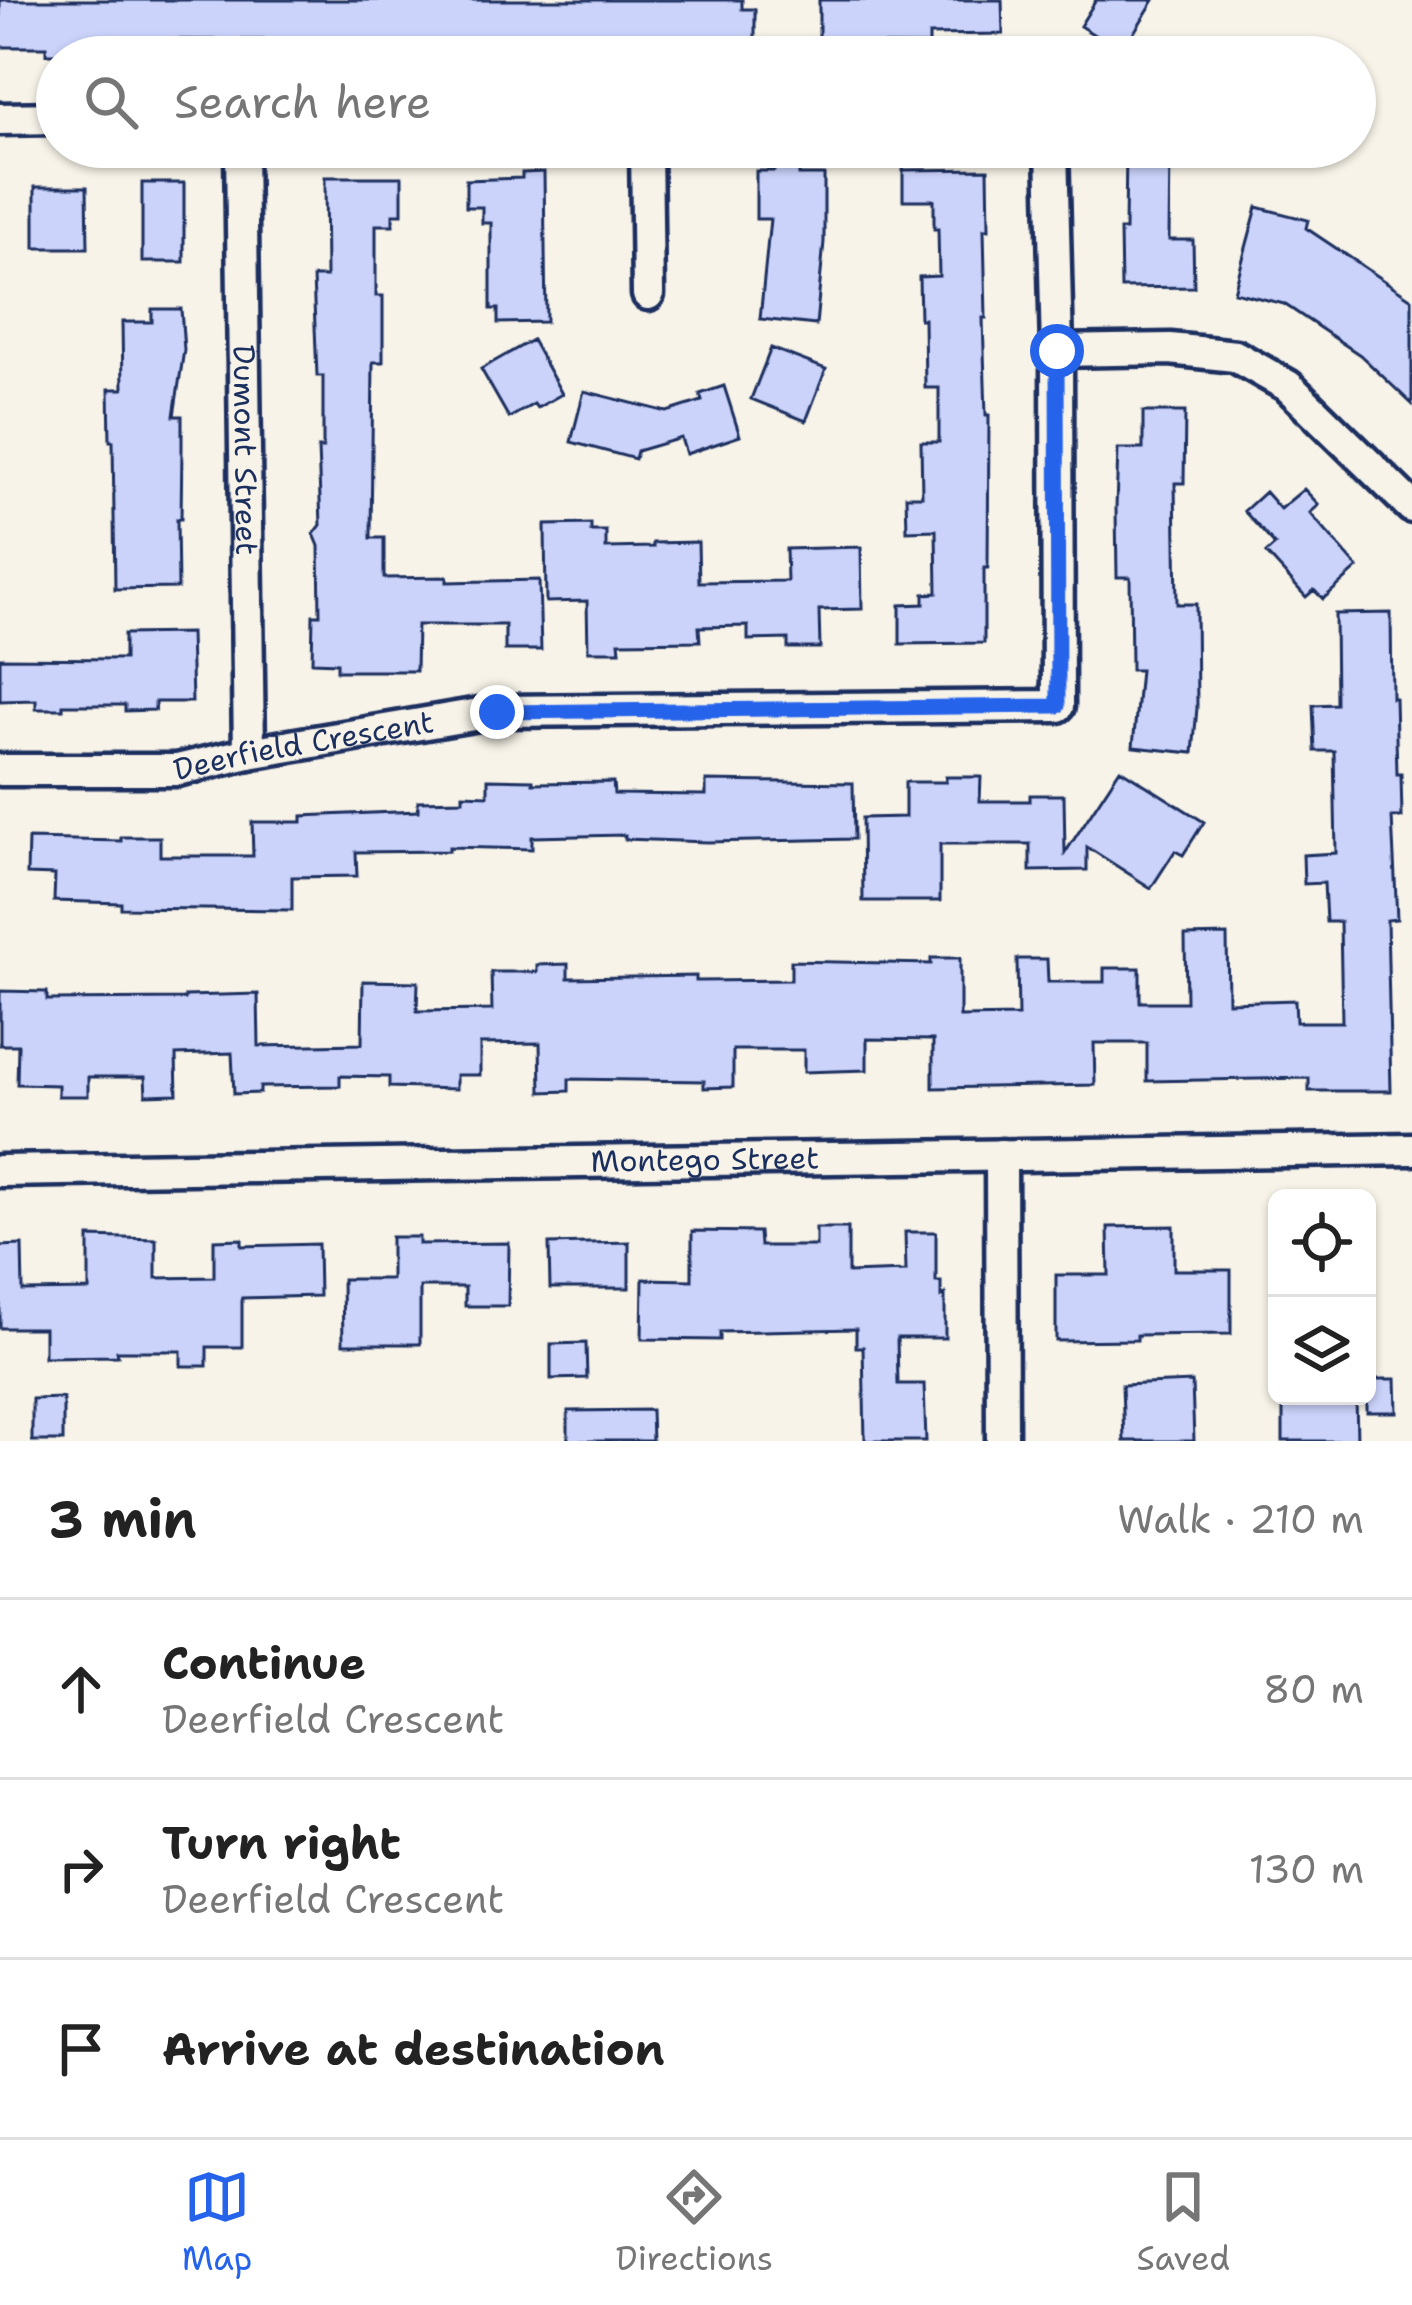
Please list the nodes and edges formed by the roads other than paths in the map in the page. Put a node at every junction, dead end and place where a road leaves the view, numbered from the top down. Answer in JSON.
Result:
{"nodes":[{"id":1,"x":36,"y":118,"type":"edge"},
{"id":2,"x":0,"y":119,"type":"edge"},
{"id":3,"x":241,"y":168,"type":"edge"},
{"id":4,"x":646,"y":168,"type":"edge"},
{"id":5,"x":1053,"y":168,"type":"edge"},
{"id":6,"x":648,"y":294,"type":"dead end"},
{"id":7,"x":1057,"y":351,"type":"junction"},
{"id":8,"x":1412,"y":507,"type":"edge"},
{"id":9,"x":249,"y":753,"type":"junction"},
{"id":10,"x":0,"y":770,"type":"edge"},
{"id":11,"x":1412,"y":1149,"type":"edge"},
{"id":12,"x":1001,"y":1155,"type":"junction"},
{"id":13,"x":0,"y":1171,"type":"edge"},
{"id":14,"x":1002,"y":1441,"type":"edge"}],
"edges":[{"from":1,"to":2,"type":"street"},
{"from":3,"to":9,"type":"street","name":"Dumont Street"},
{"from":4,"to":6,"type":"street"},
{"from":5,"to":7,"type":"street","name":"Deerfield Crescent"},
{"from":7,"to":8,"type":"street"},
{"from":7,"to":9,"type":"street","name":"Deerfield Crescent"},
{"from":9,"to":10,"type":"street","name":"Deerfield Crescent"},
{"from":11,"to":12,"type":"street","name":"Montego Street"},
{"from":12,"to":13,"type":"street","name":"Montego Street"},
{"from":12,"to":14,"type":"street"}]}
